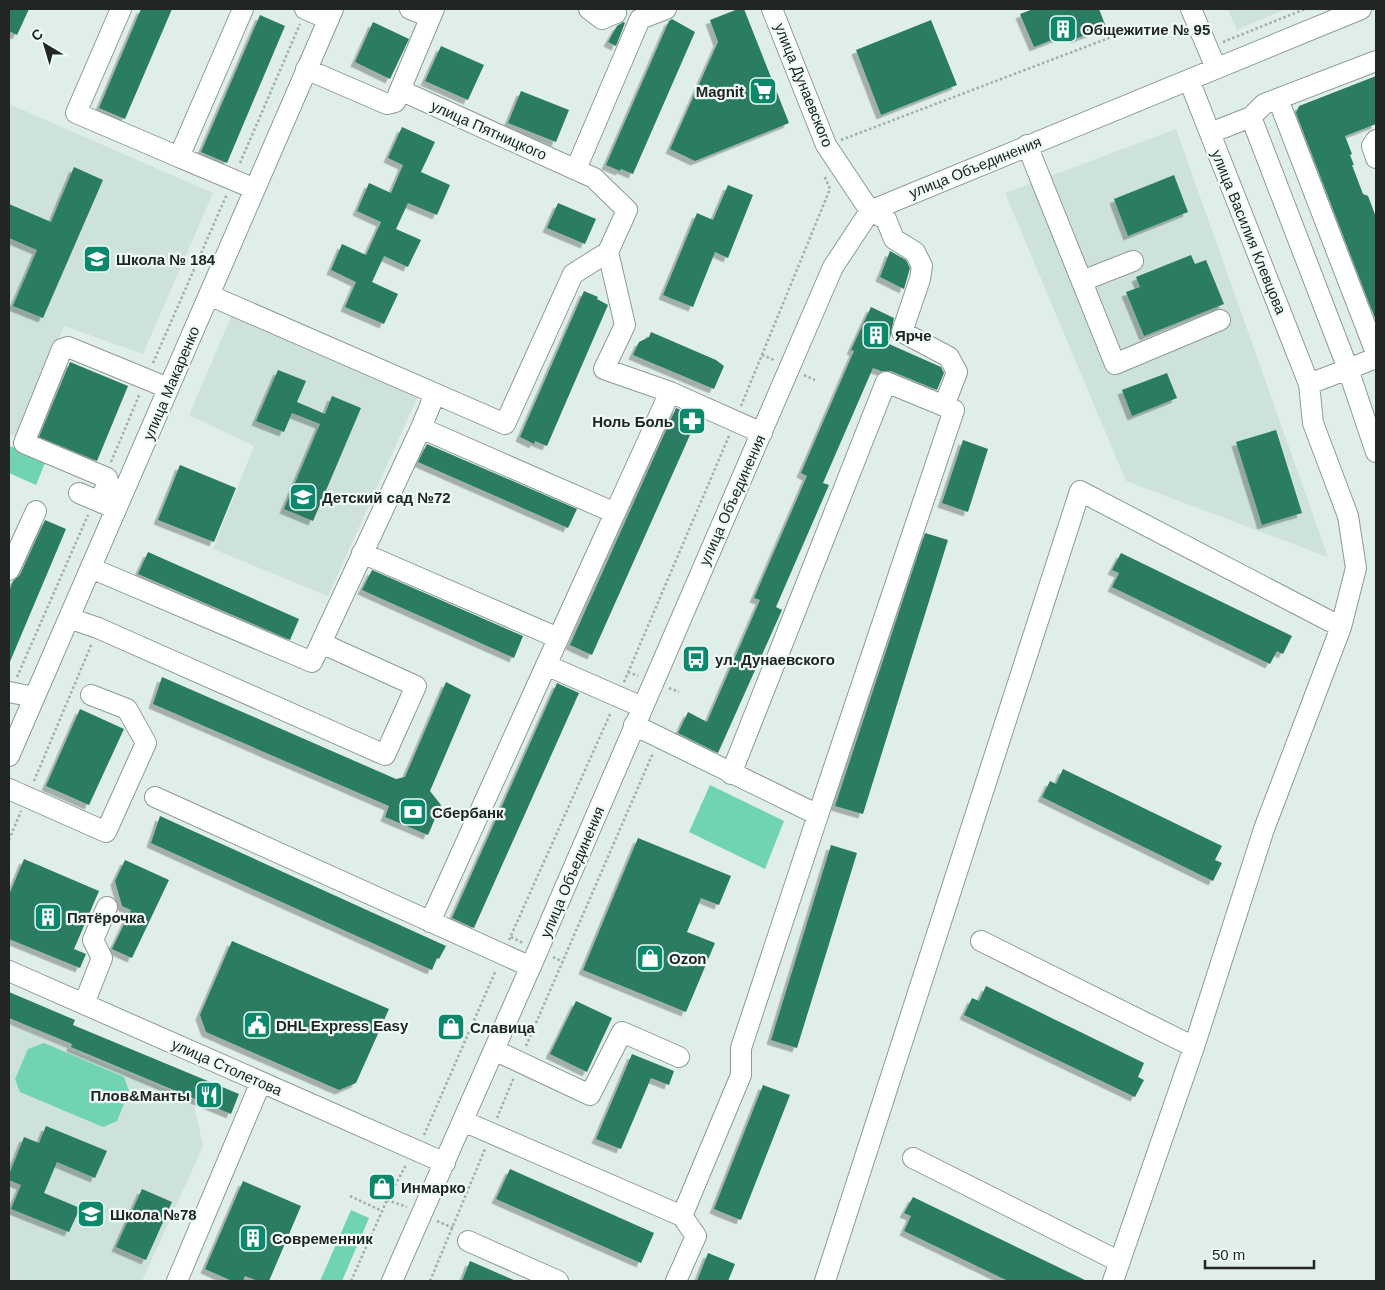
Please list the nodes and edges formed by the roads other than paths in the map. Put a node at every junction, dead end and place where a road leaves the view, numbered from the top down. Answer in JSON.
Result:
{"nodes":[{"id":1,"x":121,"y":9,"type":"edge"},
{"id":2,"x":243,"y":9,"type":"edge"},
{"id":3,"x":306,"y":9,"type":"edge"},
{"id":4,"x":410,"y":9,"type":"edge"},
{"id":5,"x":589,"y":9,"type":"edge"},
{"id":6,"x":666,"y":9,"type":"edge"},
{"id":7,"x":772,"y":9,"type":"edge"},
{"id":8,"x":1191,"y":9,"type":"edge"},
{"id":9,"x":1361,"y":9,"type":"edge"},
{"id":10,"x":614,"y":11,"type":"edge"},
{"id":11,"x":432,"y":13,"type":"edge"},
{"id":12,"x":330,"y":14,"type":"edge"},
{"id":13,"x":640,"y":19,"type":"junction"},
{"id":14,"x":1376,"y":60,"type":"edge"},
{"id":15,"x":1216,"y":68,"type":"junction"},
{"id":16,"x":306,"y":69,"type":"junction"},
{"id":17,"x":1189,"y":80,"type":"junction"},
{"id":18,"x":400,"y":90,"type":"junction"},
{"id":19,"x":1278,"y":99,"type":"junction"},
{"id":20,"x":1251,"y":117,"type":"junction"},
{"id":21,"x":1210,"y":133,"type":"junction"},
{"id":22,"x":1376,"y":140,"type":"edge"},
{"id":23,"x":1027,"y":146,"type":"junction"},
{"id":24,"x":180,"y":157,"type":"junction"},
{"id":25,"x":1376,"y":158,"type":"edge"},
{"id":26,"x":576,"y":169,"type":"junction"},
{"id":27,"x":254,"y":189,"type":"junction"},
{"id":28,"x":870,"y":211,"type":"junction"},
{"id":29,"x":608,"y":252,"type":"junction"},
{"id":30,"x":1133,"y":261,"type":"dead end"},
{"id":31,"x":1082,"y":281,"type":"junction"},
{"id":32,"x":209,"y":295,"type":"junction"},
{"id":33,"x":1220,"y":320,"type":"dead end"},
{"id":34,"x":1376,"y":354,"type":"edge"},
{"id":35,"x":1376,"y":358,"type":"edge"},
{"id":36,"x":1348,"y":368,"type":"junction"},
{"id":37,"x":1309,"y":384,"type":"junction"},
{"id":38,"x":168,"y":388,"type":"junction"},
{"id":39,"x":670,"y":392,"type":"junction"},
{"id":40,"x":435,"y":394,"type":"junction"},
{"id":41,"x":944,"y":406,"type":"junction"},
{"id":42,"x":421,"y":428,"type":"junction"},
{"id":43,"x":762,"y":432,"type":"junction"},
{"id":44,"x":1376,"y":452,"type":"edge"},
{"id":45,"x":97,"y":501,"type":"junction"},
{"id":46,"x":36,"y":511,"type":"dead end"},
{"id":47,"x":615,"y":513,"type":"junction"},
{"id":48,"x":362,"y":553,"type":"junction"},
{"id":49,"x":90,"y":568,"type":"junction"},
{"id":50,"x":9,"y":570,"type":"edge"},
{"id":51,"x":69,"y":618,"type":"junction"},
{"id":52,"x":1341,"y":627,"type":"junction"},
{"id":53,"x":558,"y":638,"type":"junction"},
{"id":54,"x":321,"y":643,"type":"junction"},
{"id":55,"x":546,"y":665,"type":"junction"},
{"id":56,"x":10,"y":692,"type":"edge"},
{"id":57,"x":91,"y":695,"type":"dead end"},
{"id":58,"x":34,"y":697,"type":"junction"},
{"id":59,"x":642,"y":707,"type":"junction"},
{"id":60,"x":634,"y":725,"type":"junction"},
{"id":61,"x":9,"y":756,"type":"edge"},
{"id":62,"x":731,"y":774,"type":"junction"},
{"id":63,"x":9,"y":788,"type":"edge"},
{"id":64,"x":155,"y":797,"type":"dead end"},
{"id":65,"x":818,"y":815,"type":"junction"},
{"id":66,"x":107,"y":907,"type":"dead end"},
{"id":67,"x":430,"y":922,"type":"junction"},
{"id":68,"x":981,"y":941,"type":"dead end"},
{"id":69,"x":530,"y":967,"type":"junction"},
{"id":70,"x":9,"y":970,"type":"edge"},
{"id":71,"x":84,"y":1004,"type":"junction"},
{"id":72,"x":1194,"y":1047,"type":"junction"},
{"id":73,"x":494,"y":1050,"type":"junction"},
{"id":74,"x":680,"y":1057,"type":"dead end"},
{"id":75,"x":261,"y":1082,"type":"junction"},
{"id":76,"x":463,"y":1121,"type":"junction"},
{"id":77,"x":913,"y":1158,"type":"dead end"},
{"id":78,"x":445,"y":1163,"type":"junction"},
{"id":79,"x":682,"y":1216,"type":"junction"},
{"id":80,"x":468,"y":1242,"type":"dead end"},
{"id":81,"x":1120,"y":1262,"type":"junction"},
{"id":82,"x":177,"y":1281,"type":"edge"},
{"id":83,"x":392,"y":1281,"type":"edge"},
{"id":84,"x":558,"y":1281,"type":"edge"},
{"id":85,"x":676,"y":1281,"type":"edge"},
{"id":86,"x":825,"y":1281,"type":"edge"},
{"id":87,"x":1114,"y":1281,"type":"edge"}],
"edges":[{"from":1,"to":24,"type":"street"},
{"from":2,"to":24,"type":"street"},
{"from":3,"to":12,"type":"street"},
{"from":4,"to":11,"type":"street"},
{"from":5,"to":10,"type":"street"},
{"from":6,"to":13,"type":"street"},
{"from":7,"to":28,"type":"street","name":"улица Дунаевского"},
{"from":8,"to":15,"type":"street"},
{"from":9,"to":15,"type":"street","name":"улица Объединения"},
{"from":10,"to":13,"type":"street"},
{"from":11,"to":18,"type":"street"},
{"from":12,"to":16,"type":"street","name":"улица Макаренко"},
{"from":13,"to":26,"type":"street"},
{"from":14,"to":19,"type":"street"},
{"from":15,"to":17,"type":"street","name":"улица Объединения"},
{"from":16,"to":18,"type":"street"},
{"from":16,"to":27,"type":"street","name":"улица Макаренко"},
{"from":17,"to":21,"type":"street","name":"улица Василия Клевцова"},
{"from":17,"to":23,"type":"street","name":"улица Объединения"},
{"from":18,"to":26,"type":"street","name":"улица Пятницкого"},
{"from":19,"to":20,"type":"street"},
{"from":19,"to":34,"type":"street"},
{"from":20,"to":21,"type":"street"},
{"from":20,"to":36,"type":"street"},
{"from":21,"to":37,"type":"street","name":"улица Василия Клевцова"},
{"from":22,"to":25,"type":"street"},
{"from":23,"to":28,"type":"street","name":"улица Объединения"},
{"from":23,"to":31,"type":"street"},
{"from":24,"to":27,"type":"street"},
{"from":26,"to":29,"type":"street","name":"улица Пятницкого"},
{"from":27,"to":32,"type":"street","name":"улица Макаренко"},
{"from":28,"to":41,"type":"street","name":"улица Дунаевского"},
{"from":28,"to":43,"type":"street","name":"улица Объединения"},
{"from":29,"to":39,"type":"street"},
{"from":29,"to":40,"type":"street"},
{"from":30,"to":31,"type":"street"},
{"from":31,"to":33,"type":"street"},
{"from":32,"to":38,"type":"street","name":"улица Макаренко"},
{"from":32,"to":40,"type":"street"},
{"from":35,"to":36,"type":"street"},
{"from":36,"to":37,"type":"street"},
{"from":36,"to":44,"type":"street"},
{"from":37,"to":52,"type":"street","name":"улица Василия Клевцова"},
{"from":38,"to":45,"type":"street","name":"улица Макаренко"},
{"from":38,"to":45,"type":"street"},
{"from":39,"to":43,"type":"street"},
{"from":39,"to":47,"type":"street"},
{"from":40,"to":42,"type":"street"},
{"from":41,"to":62,"type":"street"},
{"from":41,"to":65,"type":"street"},
{"from":42,"to":47,"type":"street"},
{"from":42,"to":48,"type":"street"},
{"from":43,"to":59,"type":"street","name":"улица Объединения"},
{"from":45,"to":49,"type":"street","name":"улица Макаренко"},
{"from":46,"to":50,"type":"street"},
{"from":47,"to":53,"type":"street"},
{"from":48,"to":53,"type":"street"},
{"from":48,"to":54,"type":"street"},
{"from":49,"to":51,"type":"street","name":"улица Макаренко"},
{"from":49,"to":54,"type":"street"},
{"from":51,"to":54,"type":"street"},
{"from":51,"to":58,"type":"street","name":"улица Макаренко"},
{"from":52,"to":72,"type":"street","name":"улица Василия Клевцова"},
{"from":52,"to":86,"type":"street"},
{"from":53,"to":55,"type":"street"},
{"from":55,"to":59,"type":"street"},
{"from":55,"to":67,"type":"street"},
{"from":56,"to":58,"type":"street"},
{"from":57,"to":63,"type":"street"},
{"from":58,"to":61,"type":"street","name":"улица Макаренко"},
{"from":59,"to":60,"type":"street","name":"улица Объединения"},
{"from":60,"to":62,"type":"street"},
{"from":60,"to":69,"type":"street","name":"улица Объединения"},
{"from":62,"to":65,"type":"street"},
{"from":64,"to":67,"type":"street"},
{"from":65,"to":79,"type":"street"},
{"from":66,"to":71,"type":"street"},
{"from":67,"to":69,"type":"street"},
{"from":68,"to":72,"type":"street"},
{"from":69,"to":73,"type":"street","name":"улица Объединения"},
{"from":70,"to":71,"type":"street","name":"улица Столетова"},
{"from":71,"to":75,"type":"street","name":"улица Столетова"},
{"from":72,"to":81,"type":"street","name":"улица Василия Клевцова"},
{"from":73,"to":74,"type":"street"},
{"from":73,"to":76,"type":"street","name":"улица Объединения"},
{"from":75,"to":78,"type":"street","name":"улица Столетова"},
{"from":75,"to":82,"type":"street"},
{"from":76,"to":78,"type":"street","name":"улица Объединения"},
{"from":76,"to":79,"type":"street"},
{"from":77,"to":81,"type":"street"},
{"from":78,"to":83,"type":"street","name":"улица Объединения"},
{"from":79,"to":85,"type":"street"},
{"from":80,"to":84,"type":"street"},
{"from":81,"to":87,"type":"street","name":"улица Василия Клевцова"}]}
